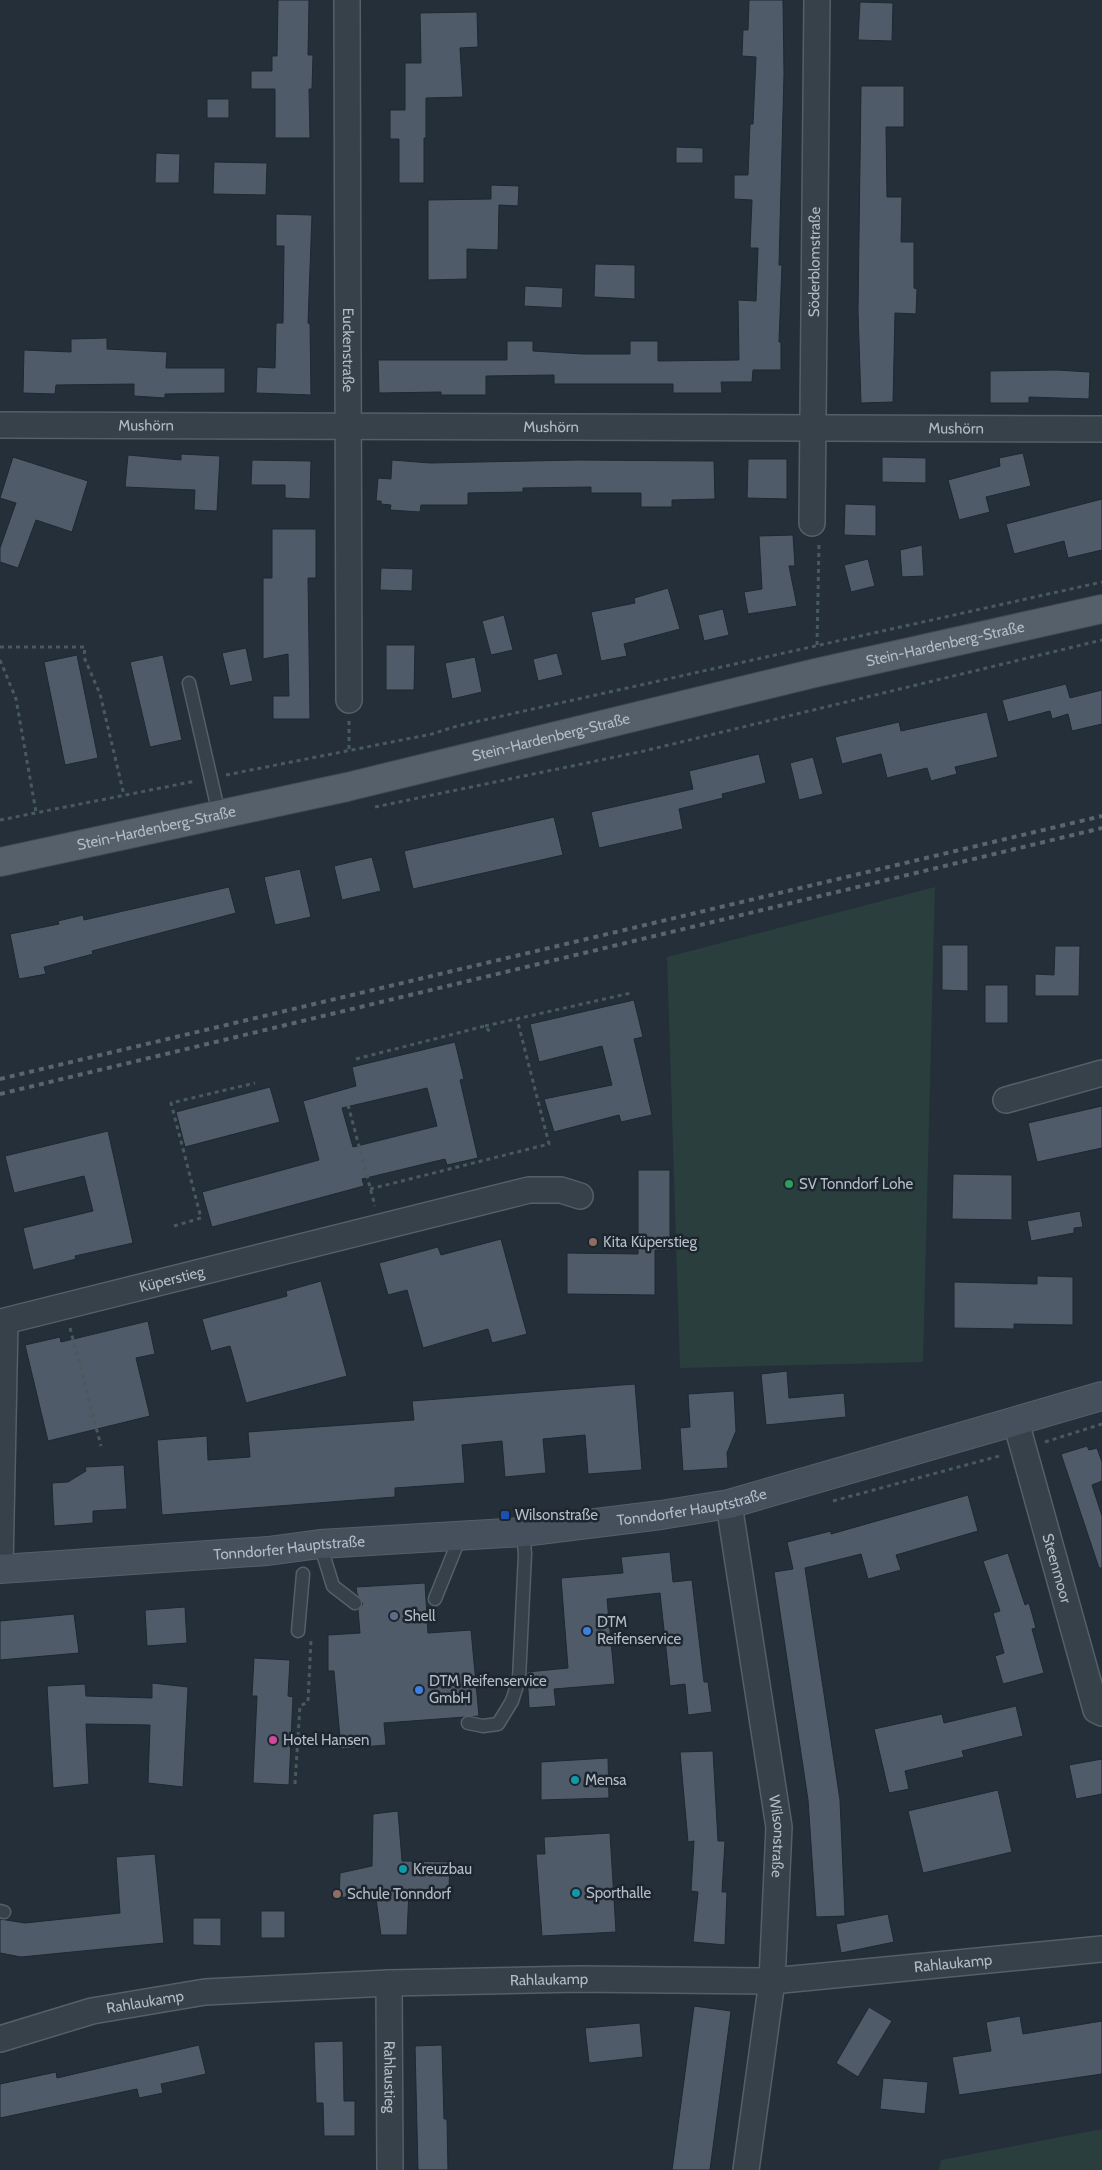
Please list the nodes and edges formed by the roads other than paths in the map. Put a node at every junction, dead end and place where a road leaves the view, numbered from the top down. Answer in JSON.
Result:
{"nodes":[{"id":1,"x":347,"y":0,"type":"edge"},
{"id":2,"x":817,"y":0,"type":"edge"},
{"id":3,"x":0,"y":425,"type":"edge"},
{"id":4,"x":349,"y":427,"type":"junction"},
{"id":5,"x":1102,"y":429,"type":"edge"},
{"id":6,"x":814,"y":430,"type":"junction"},
{"id":7,"x":812,"y":523,"type":"road end"},
{"id":8,"x":1102,"y":609,"type":"edge"},
{"id":9,"x":189,"y":683,"type":"dead end"},
{"id":10,"x":349,"y":700,"type":"road end"},
{"id":11,"x":219,"y":814,"type":"junction"},
{"id":12,"x":0,"y":862,"type":"edge"},
{"id":13,"x":1102,"y":1072,"type":"edge"},
{"id":14,"x":1006,"y":1100,"type":"dead end"},
{"id":15,"x":580,"y":1196,"type":"dead end"},
{"id":16,"x":1102,"y":1396,"type":"edge"},
{"id":17,"x":1016,"y":1422,"type":"junction"},
{"id":18,"x":730,"y":1504,"type":"junction"},
{"id":19,"x":523,"y":1532,"type":"junction"},
{"id":20,"x":460,"y":1537,"type":"junction"},
{"id":21,"x":320,"y":1544,"type":"junction"},
{"id":22,"x":0,"y":1569,"type":"edge"},
{"id":23,"x":302,"y":1574,"type":"dead end"},
{"id":24,"x":436,"y":1599,"type":"dead end"},
{"id":25,"x":354,"y":1603,"type":"dead end"},
{"id":26,"x":298,"y":1631,"type":"dead end"},
{"id":27,"x":1102,"y":1713,"type":"edge"},
{"id":28,"x":468,"y":1723,"type":"dead end"},
{"id":29,"x":1102,"y":1949,"type":"edge"},
{"id":30,"x":772,"y":1981,"type":"junction"},
{"id":31,"x":389,"y":1982,"type":"junction"},
{"id":32,"x":0,"y":2039,"type":"edge"},
{"id":33,"x":390,"y":2170,"type":"edge"},
{"id":34,"x":746,"y":2170,"type":"edge"}],
"edges":[{"from":1,"to":4,"type":"street","name":"Euckenstraße"},
{"from":2,"to":6,"type":"street","name":"Söderblomstraße"},
{"from":3,"to":4,"type":"street","name":"Mushörn"},
{"from":4,"to":6,"type":"street","name":"Mushörn"},
{"from":4,"to":10,"type":"street","name":"Euckenstraße"},
{"from":5,"to":6,"type":"street","name":"Mushörn"},
{"from":6,"to":7,"type":"street","name":"Söderblomstraße"},
{"from":8,"to":11,"type":"main road","name":"Stein-Hardenberg-Straße"},
{"from":9,"to":11,"type":"lane"},
{"from":11,"to":12,"type":"main road","name":"Stein-Hardenberg-Straße"},
{"from":13,"to":14,"type":"street"},
{"from":15,"to":22,"type":"street","name":"Küperstieg"},
{"from":16,"to":17,"type":"main road","name":"Tonndorfer Hauptstraße"},
{"from":17,"to":18,"type":"main road","name":"Tonndorfer Hauptstraße"},
{"from":17,"to":27,"type":"street","name":"Steenmoor"},
{"from":18,"to":19,"type":"main road","name":"Tonndorfer Hauptstraße"},
{"from":18,"to":30,"type":"street","name":"Wilsonstraße"},
{"from":19,"to":20,"type":"main road","name":"Tonndorfer Hauptstraße"},
{"from":19,"to":28,"type":"lane"},
{"from":20,"to":21,"type":"main road","name":"Tonndorfer Hauptstraße"},
{"from":20,"to":24,"type":"lane"},
{"from":21,"to":22,"type":"main road","name":"Tonndorfer Hauptstraße"},
{"from":21,"to":25,"type":"lane"},
{"from":23,"to":26,"type":"lane"},
{"from":29,"to":30,"type":"street","name":"Rahlaukamp"},
{"from":30,"to":31,"type":"street","name":"Rahlaukamp"},
{"from":30,"to":34,"type":"street","name":"Wilsonstraße"},
{"from":31,"to":32,"type":"street","name":"Rahlaukamp"},
{"from":31,"to":33,"type":"street","name":"Rahlaustieg"}]}
